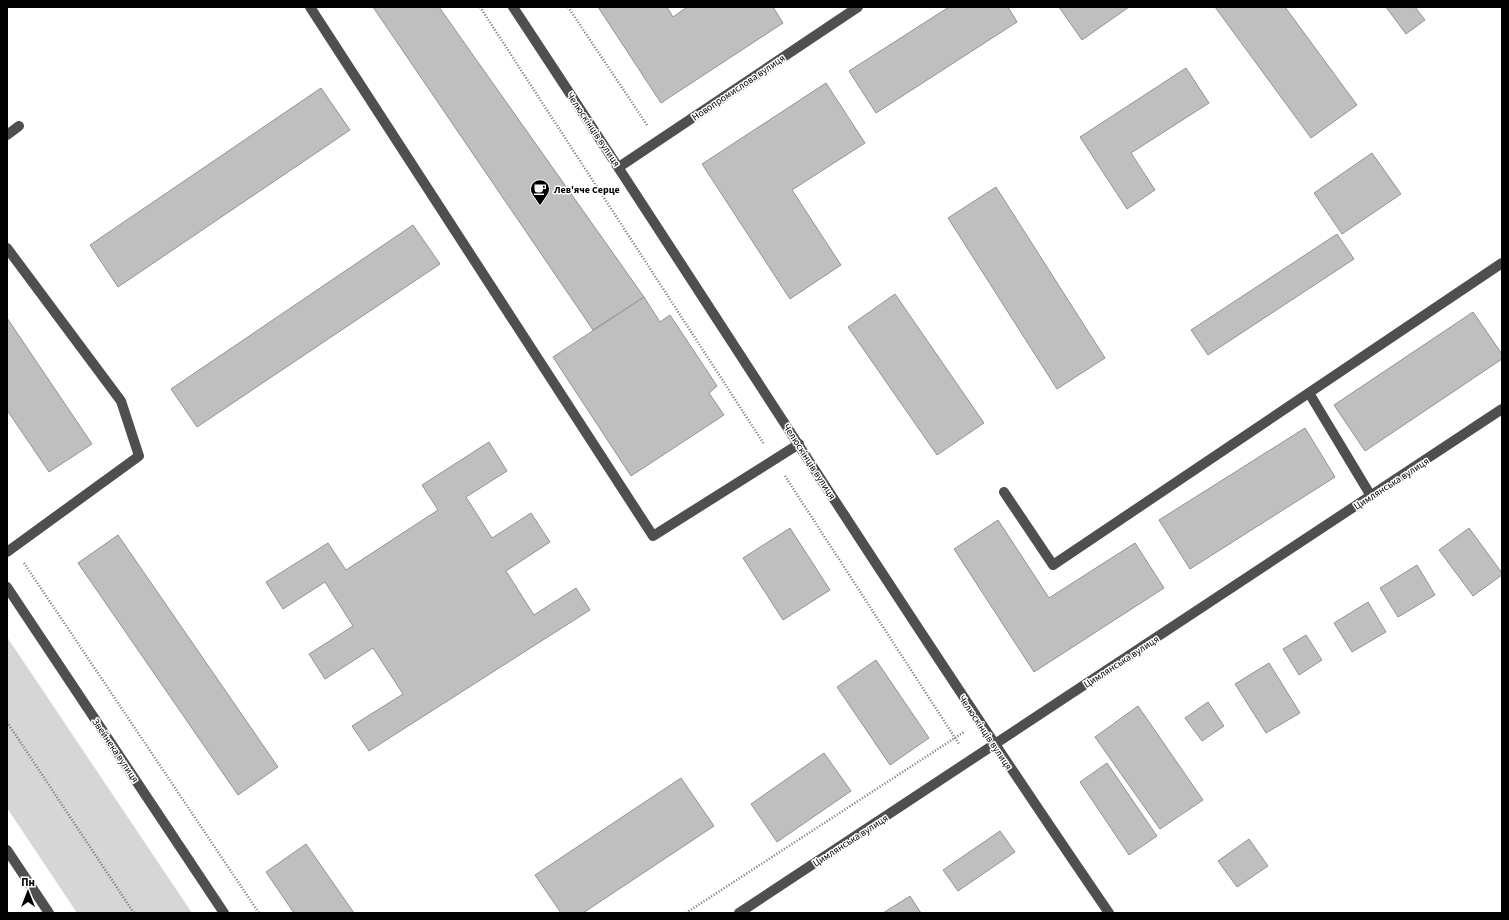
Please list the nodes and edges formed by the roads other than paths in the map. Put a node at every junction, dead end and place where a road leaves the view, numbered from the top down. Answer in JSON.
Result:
{"nodes":[{"id":1,"x":310,"y":7,"type":"edge"},
{"id":2,"x":513,"y":7,"type":"edge"},
{"id":3,"x":858,"y":7,"type":"edge"},
{"id":4,"x":19,"y":126,"type":"dead end"},
{"id":5,"x":7,"y":135,"type":"edge"},
{"id":6,"x":619,"y":167,"type":"junction"},
{"id":7,"x":7,"y":248,"type":"edge"},
{"id":8,"x":1502,"y":263,"type":"edge"},
{"id":9,"x":1309,"y":393,"type":"junction"},
{"id":10,"x":1502,"y":409,"type":"edge"},
{"id":11,"x":799,"y":444,"type":"junction"},
{"id":12,"x":1004,"y":492,"type":"dead end"},
{"id":13,"x":1371,"y":496,"type":"junction"},
{"id":14,"x":10,"y":550,"type":"edge"},
{"id":15,"x":7,"y":587,"type":"edge"},
{"id":16,"x":994,"y":745,"type":"junction"},
{"id":17,"x":7,"y":850,"type":"edge"},
{"id":18,"x":49,"y":913,"type":"edge"},
{"id":19,"x":224,"y":913,"type":"edge"},
{"id":20,"x":739,"y":913,"type":"edge"},
{"id":21,"x":1109,"y":913,"type":"edge"}],
"edges":[{"from":1,"to":11,"type":"street"},
{"from":2,"to":6,"type":"street","name":"Челюскінців вулиця"},
{"from":3,"to":6,"type":"street","name":"Новопромислова вулиця"},
{"from":4,"to":5,"type":"street"},
{"from":6,"to":11,"type":"street","name":"Челюскінців вулиця"},
{"from":7,"to":14,"type":"street"},
{"from":8,"to":9,"type":"street"},
{"from":9,"to":12,"type":"street"},
{"from":9,"to":13,"type":"street"},
{"from":10,"to":13,"type":"street","name":"Цимлянська вулиця"},
{"from":11,"to":16,"type":"street","name":"Челюскінців вулиця"},
{"from":13,"to":16,"type":"street","name":"Цимлянська вулиця"},
{"from":15,"to":19,"type":"street","name":"Звейнека вулиця"},
{"from":16,"to":20,"type":"street","name":"Цимлянська вулиця"},
{"from":16,"to":21,"type":"street","name":"Челюскінців вулиця"},
{"from":17,"to":18,"type":"street"}]}
